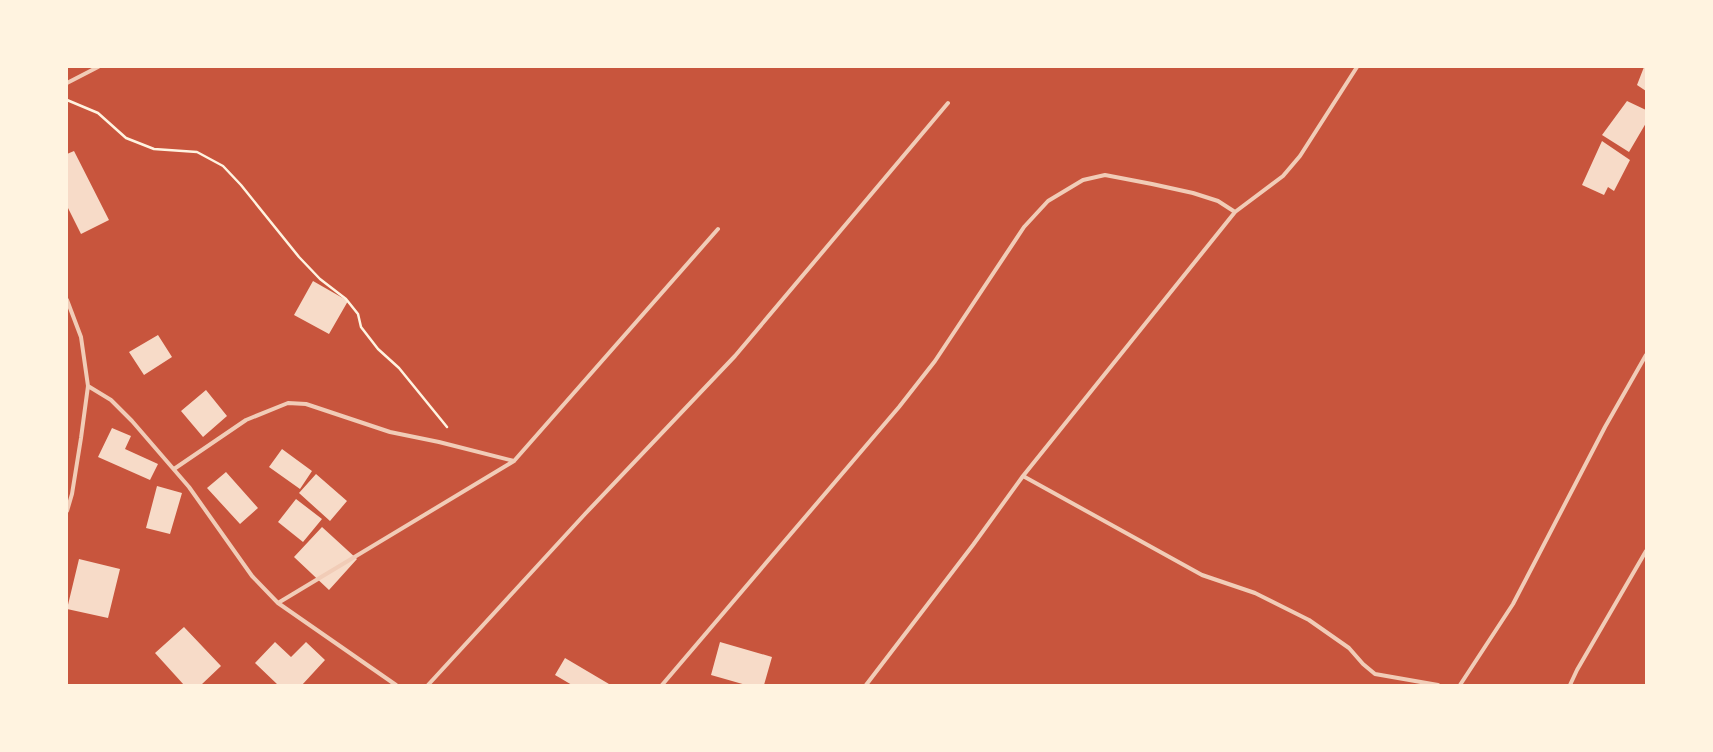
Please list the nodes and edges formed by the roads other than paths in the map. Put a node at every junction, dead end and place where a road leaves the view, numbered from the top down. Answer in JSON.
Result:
{"nodes":[{"id":1,"x":98,"y":67,"type":"edge"},
{"id":2,"x":1357,"y":67,"type":"edge"},
{"id":3,"x":67,"y":84,"type":"edge"},
{"id":4,"x":948,"y":103,"type":"dead end"},
{"id":5,"x":1235,"y":212,"type":"junction"},
{"id":6,"x":718,"y":229,"type":"dead end"},
{"id":7,"x":67,"y":300,"type":"edge"},
{"id":8,"x":1646,"y":355,"type":"edge"},
{"id":9,"x":88,"y":386,"type":"junction"},
{"id":10,"x":514,"y":461,"type":"junction"},
{"id":11,"x":174,"y":469,"type":"junction"},
{"id":12,"x":1023,"y":476,"type":"junction"},
{"id":13,"x":67,"y":511,"type":"edge"},
{"id":14,"x":1646,"y":551,"type":"edge"},
{"id":15,"x":278,"y":603,"type":"junction"},
{"id":16,"x":396,"y":685,"type":"edge"},
{"id":17,"x":428,"y":685,"type":"edge"},
{"id":18,"x":662,"y":685,"type":"edge"},
{"id":19,"x":866,"y":685,"type":"edge"},
{"id":20,"x":1438,"y":685,"type":"edge"},
{"id":21,"x":1460,"y":685,"type":"edge"},
{"id":22,"x":1570,"y":685,"type":"edge"}],
"edges":[{"from":1,"to":3,"type":"street"},
{"from":2,"to":5,"type":"street"},
{"from":4,"to":17,"type":"street"},
{"from":5,"to":12,"type":"street"},
{"from":5,"to":18,"type":"street"},
{"from":6,"to":10,"type":"street"},
{"from":7,"to":9,"type":"street"},
{"from":8,"to":21,"type":"street"},
{"from":9,"to":11,"type":"street"},
{"from":9,"to":13,"type":"street"},
{"from":10,"to":11,"type":"street"},
{"from":10,"to":15,"type":"street"},
{"from":11,"to":15,"type":"street"},
{"from":12,"to":19,"type":"street"},
{"from":12,"to":20,"type":"street"},
{"from":14,"to":22,"type":"street"},
{"from":15,"to":16,"type":"street"}]}
